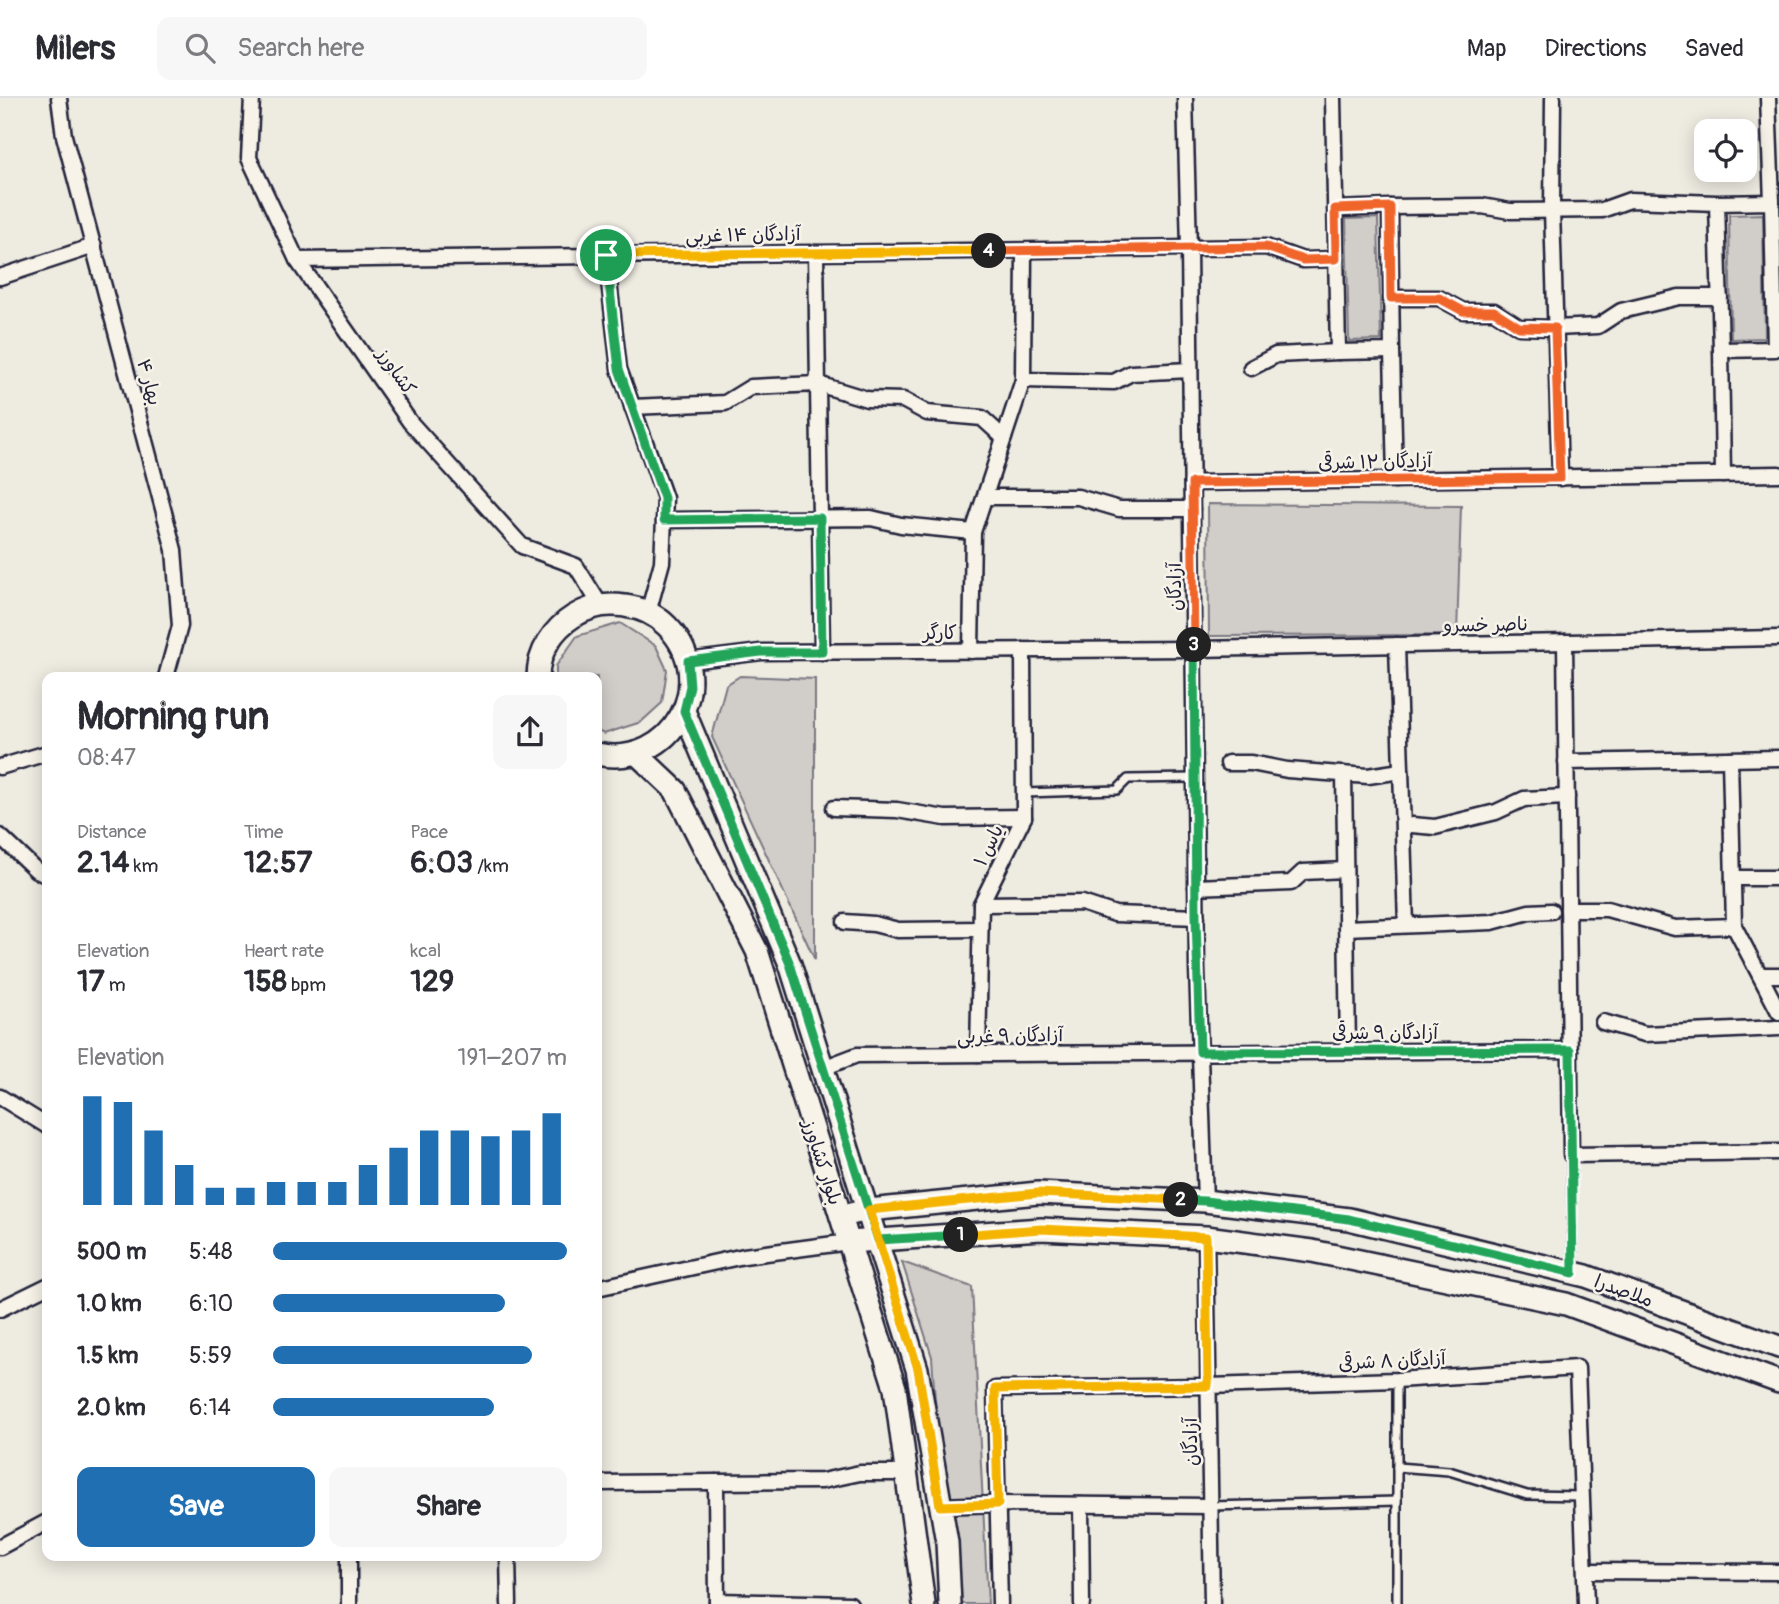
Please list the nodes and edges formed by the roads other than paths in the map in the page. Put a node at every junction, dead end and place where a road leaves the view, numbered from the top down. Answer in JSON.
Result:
{"nodes":[{"id":1,"x":59,"y":98,"type":"edge"},
{"id":2,"x":252,"y":98,"type":"edge"},
{"id":3,"x":1185,"y":98,"type":"edge"},
{"id":4,"x":1333,"y":98,"type":"edge"},
{"id":5,"x":1553,"y":98,"type":"edge"},
{"id":6,"x":1768,"y":98,"type":"edge"},
{"id":7,"x":1772,"y":202,"type":"junction"},
{"id":8,"x":1717,"y":203,"type":"junction"},
{"id":9,"x":1390,"y":207,"type":"junction"},
{"id":10,"x":1335,"y":209,"type":"junction"},
{"id":11,"x":1552,"y":210,"type":"junction"},
{"id":12,"x":94,"y":246,"type":"junction"},
{"id":13,"x":1189,"y":248,"type":"junction"},
{"id":14,"x":1024,"y":251,"type":"junction"},
{"id":15,"x":816,"y":253,"type":"junction"},
{"id":16,"x":1776,"y":254,"type":"edge"},
{"id":17,"x":606,"y":255,"type":"junction"},
{"id":18,"x":1336,"y":259,"type":"junction"},
{"id":19,"x":297,"y":260,"type":"junction"},
{"id":20,"x":0,"y":277,"type":"edge"},
{"id":21,"x":1720,"y":297,"type":"junction"},
{"id":22,"x":1391,"y":298,"type":"junction"},
{"id":23,"x":1555,"y":328,"type":"junction"},
{"id":24,"x":1777,"y":349,"type":"edge"},
{"id":25,"x":1721,"y":350,"type":"junction"},
{"id":26,"x":1392,"y":351,"type":"junction"},
{"id":27,"x":1338,"y":352,"type":"junction"},
{"id":28,"x":1251,"y":368,"type":"dead end"},
{"id":29,"x":1191,"y":370,"type":"junction"},
{"id":30,"x":1023,"y":380,"type":"junction"},
{"id":31,"x":818,"y":384,"type":"junction"},
{"id":32,"x":632,"y":407,"type":"junction"},
{"id":33,"x":1004,"y":438,"type":"junction"},
{"id":34,"x":1779,"y":474,"type":"edge"},
{"id":35,"x":1723,"y":475,"type":"junction"},
{"id":36,"x":1560,"y":478,"type":"junction"},
{"id":37,"x":1395,"y":480,"type":"junction"},
{"id":38,"x":1192,"y":483,"type":"junction"},
{"id":39,"x":985,"y":497,"type":"junction"},
{"id":40,"x":1192,"y":509,"type":"junction"},
{"id":41,"x":820,"y":518,"type":"junction"},
{"id":42,"x":664,"y":520,"type":"junction"},
{"id":43,"x":974,"y":532,"type":"junction"},
{"id":44,"x":601,"y":606,"type":"junction"},
{"id":45,"x":648,"y":613,"type":"junction"},
{"id":46,"x":1779,"y":638,"type":"edge"},
{"id":47,"x":1564,"y":642,"type":"junction"},
{"id":48,"x":1397,"y":645,"type":"junction"},
{"id":49,"x":1194,"y":649,"type":"junction"},
{"id":50,"x":1023,"y":650,"type":"junction"},
{"id":51,"x":971,"y":651,"type":"junction"},
{"id":52,"x":822,"y":652,"type":"junction"},
{"id":53,"x":688,"y":661,"type":"junction"},
{"id":54,"x":167,"y":672,"type":"edge"},
{"id":55,"x":538,"y":672,"type":"edge"},
{"id":56,"x":684,"y":711,"type":"junction"},
{"id":57,"x":636,"y":753,"type":"junction"},
{"id":58,"x":42,"y":754,"type":"edge"},
{"id":59,"x":602,"y":755,"type":"edge"},
{"id":60,"x":1779,"y":758,"type":"edge"},
{"id":61,"x":1730,"y":759,"type":"junction"},
{"id":62,"x":1566,"y":762,"type":"junction"},
{"id":63,"x":1228,"y":763,"type":"dead end"},
{"id":64,"x":0,"y":767,"type":"edge"},
{"id":65,"x":1401,"y":771,"type":"junction"},
{"id":66,"x":1344,"y":774,"type":"junction"},
{"id":67,"x":1195,"y":778,"type":"junction"},
{"id":68,"x":1024,"y":793,"type":"junction"},
{"id":69,"x":1567,"y":797,"type":"junction"},
{"id":70,"x":834,"y":808,"type":"dead end"},
{"id":71,"x":1024,"y":817,"type":"junction"},
{"id":72,"x":1412,"y":825,"type":"dead end"},
{"id":73,"x":0,"y":836,"type":"edge"},
{"id":74,"x":1345,"y":870,"type":"junction"},
{"id":75,"x":42,"y":873,"type":"edge"},
{"id":76,"x":1733,"y":878,"type":"junction"},
{"id":77,"x":1779,"y":878,"type":"edge"},
{"id":78,"x":1196,"y":887,"type":"junction"},
{"id":79,"x":981,"y":904,"type":"junction"},
{"id":80,"x":1568,"y":909,"type":"junction"},
{"id":81,"x":1550,"y":911,"type":"dead end"},
{"id":82,"x":1196,"y":917,"type":"junction"},
{"id":83,"x":845,"y":922,"type":"dead end"},
{"id":84,"x":1406,"y":925,"type":"junction"},
{"id":85,"x":1734,"y":926,"type":"junction"},
{"id":86,"x":1346,"y":928,"type":"junction"},
{"id":87,"x":980,"y":929,"type":"junction"},
{"id":88,"x":1760,"y":975,"type":"junction"},
{"id":89,"x":1779,"y":975,"type":"edge"},
{"id":90,"x":1779,"y":1012,"type":"edge"},
{"id":91,"x":1603,"y":1022,"type":"dead end"},
{"id":92,"x":1779,"y":1028,"type":"edge"},
{"id":93,"x":1570,"y":1050,"type":"junction"},
{"id":94,"x":1348,"y":1051,"type":"junction"},
{"id":95,"x":1200,"y":1052,"type":"junction"},
{"id":96,"x":978,"y":1054,"type":"junction"},
{"id":97,"x":823,"y":1068,"type":"junction"},
{"id":98,"x":0,"y":1097,"type":"edge"},
{"id":99,"x":42,"y":1123,"type":"edge"},
{"id":100,"x":1779,"y":1152,"type":"edge"},
{"id":101,"x":1571,"y":1155,"type":"junction"},
{"id":102,"x":1205,"y":1201,"type":"junction"},
{"id":103,"x":869,"y":1210,"type":"junction"},
{"id":104,"x":841,"y":1216,"type":"junction"},
{"id":105,"x":1206,"y":1237,"type":"junction"},
{"id":106,"x":878,"y":1240,"type":"junction"},
{"id":107,"x":849,"y":1242,"type":"junction"},
{"id":108,"x":1573,"y":1273,"type":"junction"},
{"id":109,"x":602,"y":1287,"type":"edge"},
{"id":110,"x":42,"y":1288,"type":"edge"},
{"id":111,"x":0,"y":1309,"type":"edge"},
{"id":112,"x":1779,"y":1347,"type":"edge"},
{"id":113,"x":1397,"y":1380,"type":"junction"},
{"id":114,"x":1779,"y":1382,"type":"edge"},
{"id":115,"x":1208,"y":1386,"type":"junction"},
{"id":116,"x":1397,"y":1467,"type":"junction"},
{"id":117,"x":906,"y":1473,"type":"junction"},
{"id":118,"x":716,"y":1482,"type":"junction"},
{"id":119,"x":602,"y":1483,"type":"edge"},
{"id":120,"x":1583,"y":1496,"type":"junction"},
{"id":121,"x":1397,"y":1501,"type":"junction"},
{"id":122,"x":998,"y":1504,"type":"junction"},
{"id":123,"x":1081,"y":1505,"type":"junction"},
{"id":124,"x":940,"y":1506,"type":"junction"},
{"id":125,"x":1210,"y":1506,"type":"junction"},
{"id":126,"x":42,"y":1525,"type":"edge"},
{"id":127,"x":0,"y":1547,"type":"edge"},
{"id":128,"x":349,"y":1561,"type":"edge"},
{"id":129,"x":508,"y":1561,"type":"edge"},
{"id":130,"x":1586,"y":1571,"type":"junction"},
{"id":131,"x":1779,"y":1572,"type":"edge"},
{"id":132,"x":717,"y":1603,"type":"edge"},
{"id":133,"x":349,"y":1604,"type":"edge"},
{"id":134,"x":509,"y":1604,"type":"edge"},
{"id":135,"x":850,"y":1604,"type":"edge"},
{"id":136,"x":924,"y":1604,"type":"edge"},
{"id":137,"x":950,"y":1604,"type":"edge"},
{"id":138,"x":1000,"y":1604,"type":"edge"},
{"id":139,"x":1082,"y":1604,"type":"edge"},
{"id":140,"x":1212,"y":1604,"type":"edge"},
{"id":141,"x":1397,"y":1604,"type":"edge"},
{"id":142,"x":1587,"y":1604,"type":"edge"}],
"edges":[{"from":1,"to":12,"type":"street","name":"بهار ۴"},
{"from":2,"to":19,"type":"street","name":"کشاورز"},
{"from":3,"to":13,"type":"street","name":"آزادگان"},
{"from":4,"to":10,"type":"street"},
{"from":5,"to":11,"type":"street"},
{"from":6,"to":7,"type":"street"},
{"from":7,"to":8,"type":"street"},
{"from":7,"to":16,"type":"street"},
{"from":8,"to":11,"type":"street"},
{"from":8,"to":21,"type":"street"},
{"from":9,"to":10,"type":"street"},
{"from":9,"to":11,"type":"street"},
{"from":9,"to":22,"type":"street"},
{"from":10,"to":18,"type":"street"},
{"from":11,"to":23,"type":"street"},
{"from":12,"to":20,"type":"street"},
{"from":12,"to":54,"type":"street","name":"بهار ۴"},
{"from":13,"to":14,"type":"street","name":"آزادگان ۱۴ غربی"},
{"from":13,"to":18,"type":"street","name":"آزادگان ۱۴ غربی"},
{"from":13,"to":29,"type":"street","name":"آزادگان"},
{"from":14,"to":15,"type":"street","name":"آزادگان ۱۴ غربی"},
{"from":14,"to":30,"type":"street"},
{"from":15,"to":17,"type":"street","name":"آزادگان ۱۴ غربی"},
{"from":15,"to":31,"type":"street"},
{"from":16,"to":24,"type":"street"},
{"from":17,"to":19,"type":"street","name":"آزادگان ۱۴ غربی"},
{"from":17,"to":32,"type":"street"},
{"from":18,"to":27,"type":"street"},
{"from":19,"to":44,"type":"street","name":"کشاورز"},
{"from":21,"to":23,"type":"street"},
{"from":21,"to":25,"type":"street"},
{"from":22,"to":23,"type":"street"},
{"from":22,"to":26,"type":"street"},
{"from":23,"to":36,"type":"street"},
{"from":24,"to":25,"type":"street"},
{"from":25,"to":35,"type":"street"},
{"from":26,"to":27,"type":"street"},
{"from":26,"to":37,"type":"street"},
{"from":27,"to":28,"type":"street"},
{"from":29,"to":30,"type":"street"},
{"from":29,"to":38,"type":"street","name":"آزادگان"},
{"from":30,"to":33,"type":"street"},
{"from":31,"to":32,"type":"street"},
{"from":31,"to":33,"type":"street"},
{"from":31,"to":41,"type":"street"},
{"from":32,"to":42,"type":"street"},
{"from":33,"to":39,"type":"street"},
{"from":34,"to":35,"type":"street","name":"آزادگان ۱۲ شرقی"},
{"from":35,"to":36,"type":"street","name":"آزادگان ۱۲ شرقی"},
{"from":36,"to":37,"type":"street","name":"آزادگان ۱۲ شرقی"},
{"from":37,"to":38,"type":"street","name":"آزادگان ۱۲ شرقی"},
{"from":38,"to":40,"type":"street","name":"آزادگان"},
{"from":39,"to":40,"type":"street"},
{"from":39,"to":43,"type":"street"},
{"from":40,"to":49,"type":"street","name":"آزادگان"},
{"from":41,"to":42,"type":"street"},
{"from":41,"to":43,"type":"street"},
{"from":41,"to":52,"type":"street"},
{"from":42,"to":45,"type":"street"},
{"from":43,"to":51,"type":"street"},
{"from":44,"to":45,"type":"main road"},
{"from":44,"to":55,"type":"main road"},
{"from":45,"to":53,"type":"main road"},
{"from":46,"to":47,"type":"street","name":"ناصر خسرو"},
{"from":47,"to":48,"type":"street","name":"ناصر خسرو"},
{"from":47,"to":62,"type":"street"},
{"from":48,"to":49,"type":"street","name":"ناصر خسرو"},
{"from":48,"to":65,"type":"street"},
{"from":49,"to":50,"type":"street","name":"کارگر"},
{"from":49,"to":67,"type":"street","name":"آزادگان"},
{"from":50,"to":51,"type":"street","name":"کارگر"},
{"from":50,"to":68,"type":"street","name":"یاس ۱"},
{"from":51,"to":52,"type":"street","name":"کارگر"},
{"from":52,"to":53,"type":"street","name":"کارگر"},
{"from":53,"to":56,"type":"main road"},
{"from":56,"to":57,"type":"main road"},
{"from":56,"to":97,"type":"main road","name":"بلوار کشاورز"},
{"from":57,"to":59,"type":"main road"},
{"from":57,"to":104,"type":"main road","name":"بلوار کشاورز"},
{"from":58,"to":64,"type":"street"},
{"from":60,"to":61,"type":"street"},
{"from":61,"to":62,"type":"street"},
{"from":61,"to":76,"type":"street"},
{"from":62,"to":69,"type":"street"},
{"from":63,"to":66,"type":"street"},
{"from":65,"to":66,"type":"street"},
{"from":65,"to":84,"type":"street"},
{"from":66,"to":74,"type":"street"},
{"from":67,"to":68,"type":"lane"},
{"from":67,"to":78,"type":"street","name":"آزادگان"},
{"from":68,"to":71,"type":"street","name":"یاس ۱"},
{"from":69,"to":72,"type":"street"},
{"from":69,"to":80,"type":"street"},
{"from":70,"to":71,"type":"street"},
{"from":71,"to":79,"type":"street","name":"یاس ۱"},
{"from":73,"to":75,"type":"street"},
{"from":74,"to":78,"type":"street"},
{"from":74,"to":86,"type":"street"},
{"from":76,"to":77,"type":"street"},
{"from":76,"to":85,"type":"street"},
{"from":78,"to":82,"type":"street","name":"آزادگان"},
{"from":79,"to":82,"type":"street"},
{"from":79,"to":87,"type":"street","name":"یاس ۱"},
{"from":80,"to":85,"type":"street"},
{"from":80,"to":93,"type":"street"},
{"from":81,"to":84,"type":"street"},
{"from":82,"to":95,"type":"street","name":"آزادگان"},
{"from":83,"to":87,"type":"street"},
{"from":84,"to":86,"type":"street"},
{"from":85,"to":88,"type":"street"},
{"from":86,"to":94,"type":"street"},
{"from":87,"to":96,"type":"street","name":"یاس ۱"},
{"from":88,"to":89,"type":"street"},
{"from":88,"to":90,"type":"street"},
{"from":91,"to":92,"type":"street"},
{"from":93,"to":94,"type":"street","name":"آزادگان ۹ شرقی"},
{"from":93,"to":101,"type":"street"},
{"from":94,"to":95,"type":"street","name":"آزادگان ۹ شرقی"},
{"from":95,"to":96,"type":"street","name":"آزادگان ۹ غربی"},
{"from":95,"to":102,"type":"street","name":"آزادگان"},
{"from":96,"to":97,"type":"street","name":"آزادگان ۹ غربی"},
{"from":97,"to":103,"type":"main road","name":"بلوار کشاورز"},
{"from":98,"to":99,"type":"street"},
{"from":100,"to":101,"type":"street"},
{"from":101,"to":108,"type":"lane"},
{"from":102,"to":103,"type":"main road","name":"ملاصدرا"},
{"from":102,"to":108,"type":"main road","name":"ملاصدرا"},
{"from":103,"to":104,"type":"main road","name":"ملاصدرا"},
{"from":103,"to":106,"type":"main road","name":"بلوار کشاورز"},
{"from":104,"to":107,"type":"main road","name":"بلوار کشاورز"},
{"from":105,"to":106,"type":"main road","name":"ملاصدرا"},
{"from":105,"to":114,"type":"main road","name":"ملاصدرا"},
{"from":105,"to":115,"type":"street","name":"آزادگان"},
{"from":106,"to":107,"type":"main road","name":"ملاصدرا"},
{"from":106,"to":124,"type":"main road","name":"بلوار کشاورز"},
{"from":107,"to":109,"type":"street"},
{"from":107,"to":117,"type":"main road","name":"بلوار کشاورز"},
{"from":108,"to":112,"type":"main road","name":"ملاصدرا"},
{"from":110,"to":111,"type":"street"},
{"from":113,"to":115,"type":"street","name":"آزادگان ۸ شرقی"},
{"from":113,"to":116,"type":"lane"},
{"from":113,"to":120,"type":"street","name":"آزادگان ۸ شرقی"},
{"from":115,"to":122,"type":"street","name":"آزادگان ۸ شرقی"},
{"from":115,"to":125,"type":"street","name":"آزادگان"},
{"from":116,"to":120,"type":"lane"},
{"from":116,"to":121,"type":"lane"},
{"from":117,"to":118,"type":"street"},
{"from":117,"to":136,"type":"main road","name":"بلوار کشاورز"},
{"from":118,"to":119,"type":"street"},
{"from":118,"to":132,"type":"street"},
{"from":120,"to":130,"type":"street"},
{"from":121,"to":125,"type":"lane"},
{"from":121,"to":141,"type":"lane"},
{"from":122,"to":123,"type":"street"},
{"from":122,"to":124,"type":"street"},
{"from":122,"to":138,"type":"street"},
{"from":123,"to":125,"type":"street"},
{"from":123,"to":139,"type":"street"},
{"from":124,"to":137,"type":"main road","name":"بلوار کشاورز"},
{"from":125,"to":140,"type":"street","name":"آزادگان"},
{"from":126,"to":127,"type":"street"},
{"from":128,"to":133,"type":"street"},
{"from":129,"to":134,"type":"street"},
{"from":130,"to":131,"type":"street"},
{"from":130,"to":142,"type":"street"},
{"from":132,"to":135,"type":"street"}]}
